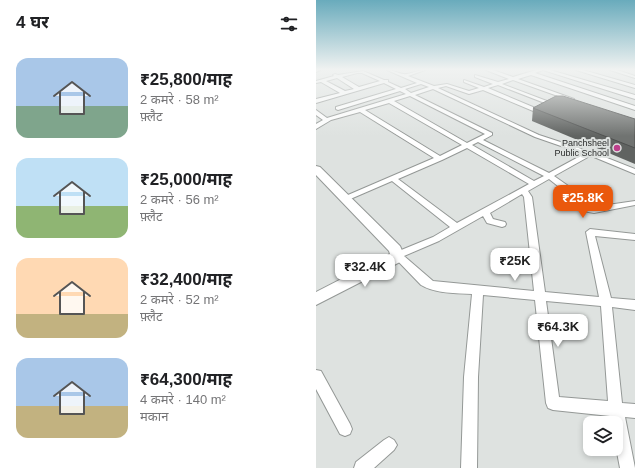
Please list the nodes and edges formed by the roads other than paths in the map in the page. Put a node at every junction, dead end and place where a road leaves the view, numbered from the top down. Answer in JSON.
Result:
{"nodes":[{"id":1,"x":349,"y":92,"type":"edge"},
{"id":2,"x":387,"y":92,"type":"edge"},
{"id":3,"x":406,"y":92,"type":"edge"},
{"id":4,"x":417,"y":92,"type":"edge"},
{"id":5,"x":442,"y":92,"type":"edge"},
{"id":6,"x":493,"y":92,"type":"edge"},
{"id":7,"x":521,"y":92,"type":"edge"},
{"id":8,"x":550,"y":92,"type":"edge"},
{"id":9,"x":587,"y":92,"type":"edge"},
{"id":10,"x":618,"y":92,"type":"edge"},
{"id":11,"x":344,"y":93,"type":"joint"},
{"id":12,"x":316,"y":94,"type":"edge"},
{"id":13,"x":410,"y":94,"type":"junction"},
{"id":14,"x":635,"y":97,"type":"edge"},
{"id":15,"x":574,"y":100,"type":"edge"},
{"id":16,"x":316,"y":101,"type":"edge"},
{"id":17,"x":390,"y":101,"type":"junction"},
{"id":18,"x":330,"y":104,"type":"junction"},
{"id":19,"x":558,"y":106,"type":"edge"},
{"id":20,"x":635,"y":108,"type":"edge"},
{"id":21,"x":361,"y":110,"type":"junction"},
{"id":22,"x":538,"y":111,"type":"edge"},
{"id":23,"x":316,"y":112,"type":"edge"},
{"id":24,"x":347,"y":114,"type":"junction"},
{"id":25,"x":327,"y":120,"type":"junction"},
{"id":26,"x":316,"y":127,"type":"edge"},
{"id":27,"x":479,"y":140,"type":"junction"},
{"id":28,"x":468,"y":145,"type":"junction"},
{"id":29,"x":592,"y":154,"type":"junction"},
{"id":30,"x":440,"y":159,"type":"junction"},
{"id":31,"x":316,"y":169,"type":"edge"},
{"id":32,"x":635,"y":172,"type":"edge"},
{"id":33,"x":549,"y":176,"type":"junction"},
{"id":34,"x":394,"y":179,"type":"junction"},
{"id":35,"x":534,"y":184,"type":"junction"},
{"id":36,"x":523,"y":190,"type":"junction"},
{"id":37,"x":345,"y":198,"type":"junction"},
{"id":38,"x":635,"y":203,"type":"edge"},
{"id":39,"x":485,"y":211,"type":"junction"},
{"id":40,"x":502,"y":224,"type":"dead end"},
{"id":41,"x":456,"y":227,"type":"junction"},
{"id":42,"x":635,"y":237,"type":"edge"},
{"id":43,"x":397,"y":255,"type":"junction"},
{"id":44,"x":478,"y":290,"type":"junction"},
{"id":45,"x":539,"y":296,"type":"junction"},
{"id":46,"x":316,"y":299,"type":"edge"},
{"id":47,"x":606,"y":302,"type":"junction"},
{"id":48,"x":635,"y":305,"type":"edge"},
{"id":49,"x":316,"y":376,"type":"edge"},
{"id":50,"x":616,"y":410,"type":"junction"},
{"id":51,"x":635,"y":412,"type":"edge"},
{"id":52,"x":345,"y":429,"type":"dead end"},
{"id":53,"x":389,"y":444,"type":"dead end"},
{"id":54,"x":362,"y":468,"type":"edge"},
{"id":55,"x":469,"y":468,"type":"edge"},
{"id":56,"x":628,"y":468,"type":"edge"}],
"edges":[{"from":1,"to":11,"type":"street"},
{"from":2,"to":18,"type":"street"},
{"from":3,"to":13,"type":"street"},
{"from":4,"to":13,"type":"street"},
{"from":5,"to":29,"type":"street"},
{"from":6,"to":22,"type":"street"},
{"from":7,"to":19,"type":"street"},
{"from":8,"to":15,"type":"street"},
{"from":9,"to":20,"type":"street"},
{"from":10,"to":14,"type":"street"},
{"from":11,"to":18,"type":"street"},
{"from":12,"to":18,"type":"street"},
{"from":13,"to":17,"type":"street"},
{"from":13,"to":27,"type":"street"},
{"from":16,"to":18,"type":"street"},
{"from":17,"to":21,"type":"street"},
{"from":17,"to":28,"type":"street"},
{"from":18,"to":24,"type":"street"},
{"from":21,"to":24,"type":"street"},
{"from":21,"to":30,"type":"street"},
{"from":23,"to":25,"type":"street"},
{"from":24,"to":25,"type":"street"},
{"from":25,"to":26,"type":"street"},
{"from":27,"to":28,"type":"street"},
{"from":27,"to":33,"type":"street"},
{"from":28,"to":30,"type":"street"},
{"from":28,"to":35,"type":"street"},
{"from":29,"to":32,"type":"street"},
{"from":29,"to":33,"type":"street"},
{"from":30,"to":34,"type":"street"},
{"from":31,"to":37,"type":"street"},
{"from":33,"to":35,"type":"street"},
{"from":33,"to":38,"type":"street"},
{"from":34,"to":37,"type":"street"},
{"from":34,"to":41,"type":"street"},
{"from":35,"to":36,"type":"street"},
{"from":36,"to":39,"type":"street"},
{"from":36,"to":45,"type":"street"},
{"from":37,"to":43,"type":"street"},
{"from":39,"to":40,"type":"street"},
{"from":39,"to":41,"type":"street"},
{"from":41,"to":43,"type":"street"},
{"from":42,"to":47,"type":"street"},
{"from":43,"to":44,"type":"street"},
{"from":43,"to":46,"type":"street"},
{"from":44,"to":45,"type":"street"},
{"from":44,"to":55,"type":"street"},
{"from":45,"to":47,"type":"street"},
{"from":45,"to":50,"type":"street"},
{"from":47,"to":48,"type":"street"},
{"from":47,"to":50,"type":"street"},
{"from":49,"to":52,"type":"street"},
{"from":50,"to":51,"type":"street"},
{"from":50,"to":56,"type":"street"},
{"from":53,"to":54,"type":"street"}]}
